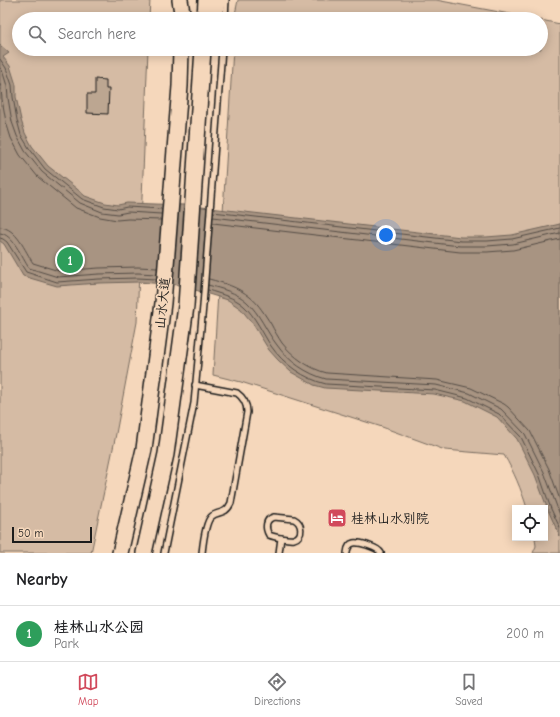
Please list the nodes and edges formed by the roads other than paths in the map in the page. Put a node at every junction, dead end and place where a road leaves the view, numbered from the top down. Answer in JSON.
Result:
{"nodes":[{"id":1,"x":180,"y":0,"type":"edge"},
{"id":2,"x":184,"y":0,"type":"edge"},
{"id":3,"x":206,"y":0,"type":"edge"},
{"id":4,"x":218,"y":0,"type":"edge"},
{"id":5,"x":226,"y":0,"type":"edge"},
{"id":6,"x":182,"y":12,"type":"edge"},
{"id":7,"x":183,"y":12,"type":"edge"},
{"id":8,"x":205,"y":12,"type":"edge"},
{"id":9,"x":214,"y":12,"type":"edge"},
{"id":10,"x":225,"y":12,"type":"edge"},
{"id":11,"x":181,"y":56,"type":"edge"},
{"id":12,"x":203,"y":56,"type":"edge"},
{"id":13,"x":221,"y":56,"type":"edge"},
{"id":14,"x":195,"y":386,"type":"junction"},
{"id":15,"x":281,"y":538,"type":"junction"},
{"id":16,"x":120,"y":553,"type":"edge"},
{"id":17,"x":144,"y":553,"type":"edge"},
{"id":18,"x":164,"y":553,"type":"edge"},
{"id":19,"x":202,"y":553,"type":"edge"},
{"id":20,"x":279,"y":553,"type":"edge"},
{"id":21,"x":347,"y":553,"type":"edge"},
{"id":22,"x":381,"y":553,"type":"edge"}],
"edges":[{"from":1,"to":6,"type":"main road"},
{"from":2,"to":7,"type":"main road"},
{"from":3,"to":8,"type":"main road"},
{"from":4,"to":9,"type":"main road"},
{"from":5,"to":10,"type":"lane"},
{"from":11,"to":16,"type":"main road","name":"山水大道"},
{"from":12,"to":17,"type":"main road","name":"山水大道"},
{"from":13,"to":14,"type":"lane"},
{"from":14,"to":18,"type":"lane"},
{"from":14,"to":19,"type":"lane"},
{"from":15,"to":15,"type":"lane"},
{"from":15,"to":20,"type":"lane"},
{"from":21,"to":22,"type":"lane"}]}
